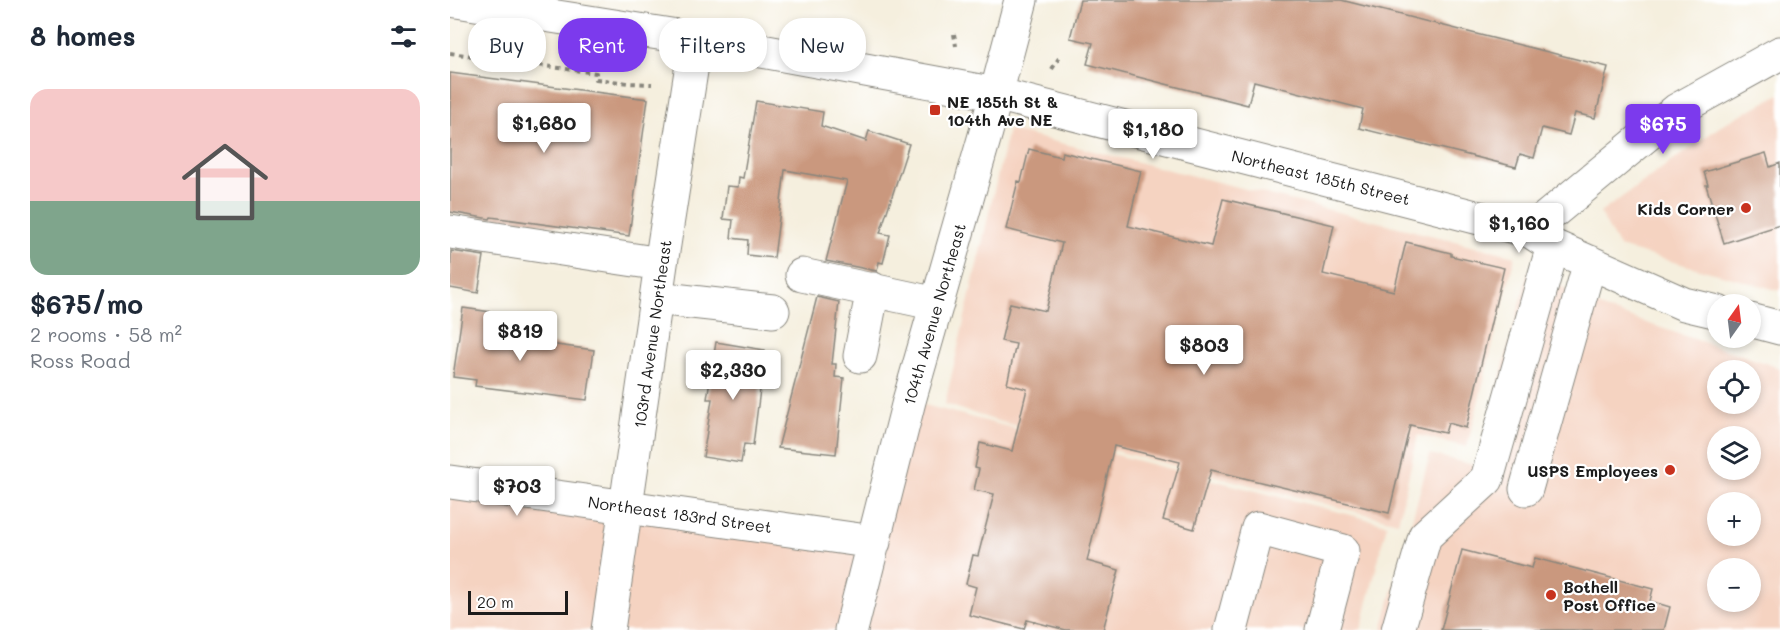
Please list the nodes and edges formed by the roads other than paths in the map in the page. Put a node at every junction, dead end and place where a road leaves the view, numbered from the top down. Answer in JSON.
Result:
{"nodes":[{"id":1,"x":450,"y":0,"type":"edge"},
{"id":2,"x":1022,"y":0,"type":"edge"},
{"id":3,"x":659,"y":33,"type":"edge"},
{"id":4,"x":767,"y":52,"type":"edge"},
{"id":5,"x":1780,"y":53,"type":"edge"},
{"id":6,"x":691,"y":72,"type":"edge"},
{"id":7,"x":996,"y":94,"type":"junction"},
{"id":8,"x":450,"y":232,"type":"edge"},
{"id":9,"x":1542,"y":239,"type":"junction"},
{"id":10,"x":1590,"y":262,"type":"junction"},
{"id":11,"x":661,"y":264,"type":"junction"},
{"id":12,"x":802,"y":274,"type":"dead end"},
{"id":13,"x":873,"y":290,"type":"junction"},
{"id":14,"x":657,"y":298,"type":"junction"},
{"id":15,"x":937,"y":304,"type":"junction"},
{"id":16,"x":1707,"y":309,"type":"edge"},
{"id":17,"x":773,"y":311,"type":"dead end"},
{"id":18,"x":1761,"y":323,"type":"edge"},
{"id":19,"x":1780,"y":328,"type":"edge"},
{"id":20,"x":860,"y":356,"type":"dead end"},
{"id":21,"x":450,"y":482,"type":"edge"},
{"id":22,"x":1526,"y":489,"type":"dead end"},
{"id":23,"x":627,"y":507,"type":"junction"},
{"id":24,"x":874,"y":542,"type":"junction"},
{"id":25,"x":608,"y":630,"type":"edge"},
{"id":26,"x":851,"y":630,"type":"edge"},
{"id":27,"x":1231,"y":630,"type":"edge"},
{"id":28,"x":1322,"y":630,"type":"edge"},
{"id":29,"x":1398,"y":630,"type":"edge"}],
"edges":[{"from":1,"to":3,"type":"street","name":"Northeast 185th Street"},
{"from":2,"to":7,"type":"street","name":"104th Avenue Northeast"},
{"from":4,"to":7,"type":"street","name":"Northeast 185th Street"},
{"from":5,"to":9,"type":"street"},
{"from":6,"to":11,"type":"street","name":"103rd Avenue Northeast"},
{"from":7,"to":9,"type":"street","name":"Northeast 185th Street"},
{"from":7,"to":15,"type":"street","name":"104th Avenue Northeast"},
{"from":8,"to":11,"type":"street"},
{"from":9,"to":10,"type":"street","name":"Northeast 185th Street"},
{"from":9,"to":29,"type":"street"},
{"from":10,"to":16,"type":"street","name":"Northeast 185th Street"},
{"from":10,"to":22,"type":"street"},
{"from":11,"to":14,"type":"street","name":"103rd Avenue Northeast"},
{"from":12,"to":13,"type":"street"},
{"from":13,"to":15,"type":"street"},
{"from":13,"to":20,"type":"street"},
{"from":14,"to":17,"type":"street"},
{"from":14,"to":23,"type":"street","name":"103rd Avenue Northeast"},
{"from":15,"to":24,"type":"street","name":"104th Avenue Northeast"},
{"from":18,"to":19,"type":"street"},
{"from":21,"to":23,"type":"street","name":"Northeast 183rd Street"},
{"from":23,"to":24,"type":"street","name":"Northeast 183rd Street"},
{"from":23,"to":25,"type":"street","name":"103rd Avenue Northeast"},
{"from":24,"to":26,"type":"street","name":"104th Avenue Northeast"},
{"from":27,"to":28,"type":"street"}]}
